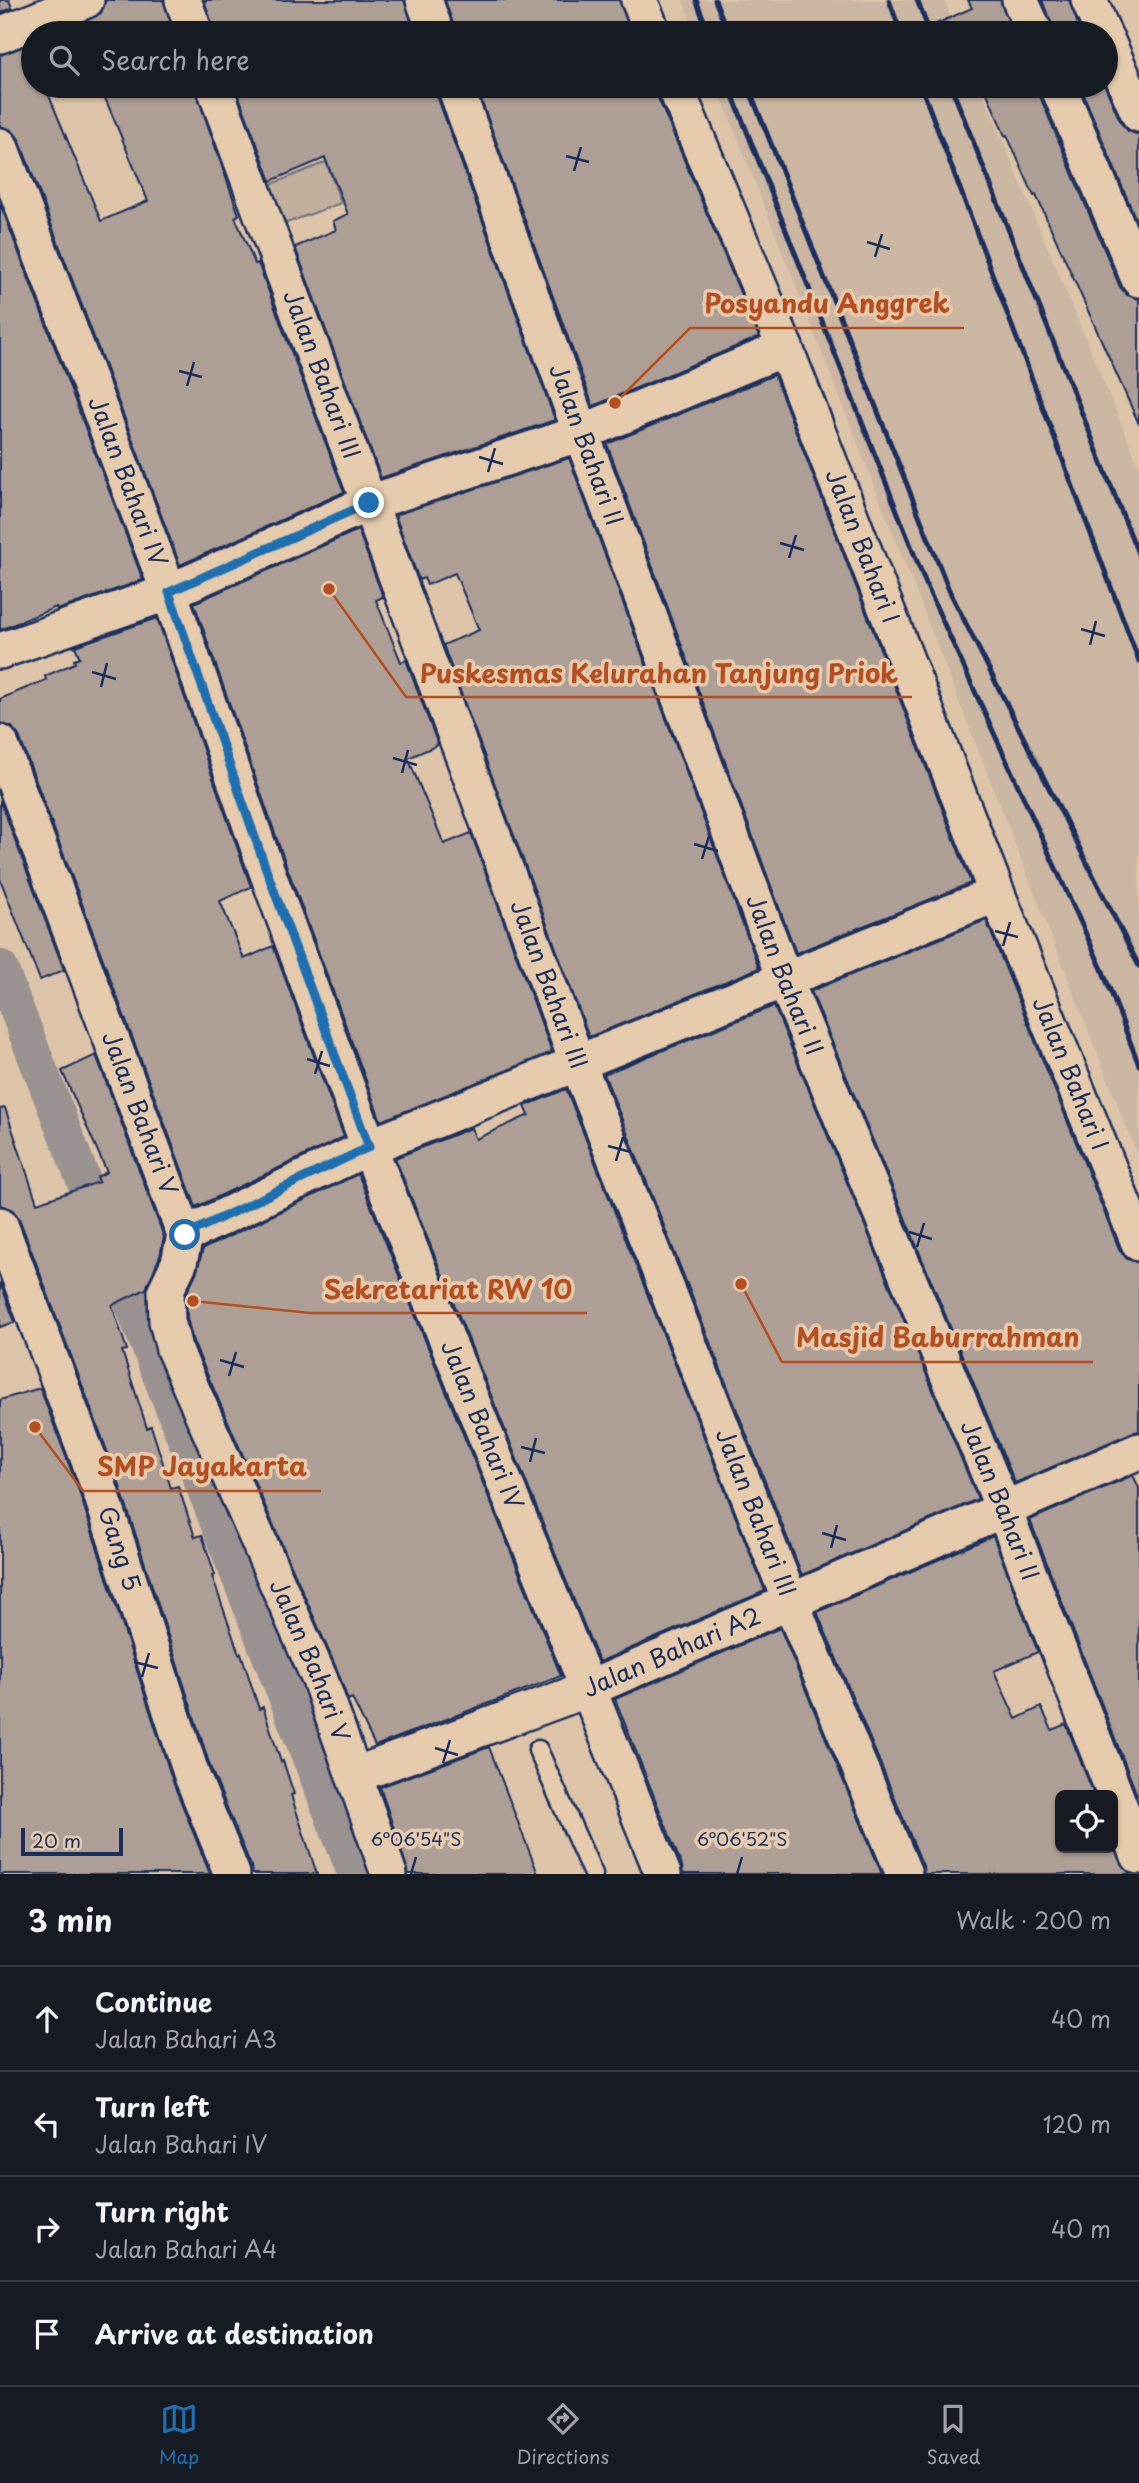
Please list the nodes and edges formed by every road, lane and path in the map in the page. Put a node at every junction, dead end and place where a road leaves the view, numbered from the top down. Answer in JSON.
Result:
{"nodes":[{"id":1,"x":86,"y":0,"type":"edge"},
{"id":2,"x":183,"y":0,"type":"edge"},
{"id":3,"x":424,"y":0,"type":"edge"},
{"id":4,"x":639,"y":0,"type":"edge"},
{"id":5,"x":1020,"y":0,"type":"edge"},
{"id":6,"x":1089,"y":0,"type":"edge"},
{"id":7,"x":36,"y":21,"type":"edge"},
{"id":8,"x":191,"y":21,"type":"edge"},
{"id":9,"x":432,"y":21,"type":"edge"},
{"id":10,"x":648,"y":21,"type":"edge"},
{"id":11,"x":1030,"y":21,"type":"edge"},
{"id":12,"x":1098,"y":21,"type":"edge"},
{"id":13,"x":21,"y":27,"type":"edge"},
{"id":14,"x":0,"y":36,"type":"edge"},
{"id":15,"x":1118,"y":66,"type":"edge"},
{"id":16,"x":218,"y":98,"type":"edge"},
{"id":17,"x":459,"y":98,"type":"edge"},
{"id":18,"x":680,"y":98,"type":"edge"},
{"id":19,"x":1063,"y":98,"type":"edge"},
{"id":20,"x":1139,"y":114,"type":"edge"},
{"id":21,"x":0,"y":146,"type":"edge"},
{"id":22,"x":1139,"y":279,"type":"edge"},
{"id":23,"x":785,"y":348,"type":"junction"},
{"id":24,"x":581,"y":433,"type":"junction"},
{"id":25,"x":369,"y":503,"type":"junction"},
{"id":26,"x":169,"y":592,"type":"junction"},
{"id":27,"x":0,"y":651,"type":"edge"},
{"id":28,"x":0,"y":743,"type":"edge"},
{"id":29,"x":997,"y":894,"type":"junction"},
{"id":30,"x":785,"y":978,"type":"junction"},
{"id":31,"x":578,"y":1064,"type":"junction"},
{"id":32,"x":369,"y":1147,"type":"junction"},
{"id":33,"x":0,"y":1225,"type":"edge"},
{"id":34,"x":185,"y":1235,"type":"junction"},
{"id":35,"x":1139,"y":1243,"type":"edge"},
{"id":36,"x":1139,"y":1451,"type":"edge"},
{"id":37,"x":1004,"y":1510,"type":"junction"},
{"id":38,"x":790,"y":1603,"type":"junction"},
{"id":39,"x":588,"y":1689,"type":"junction"},
{"id":40,"x":538,"y":1750,"type":"dead end"},
{"id":41,"x":355,"y":1775,"type":"junction"},
{"id":42,"x":1139,"y":1856,"type":"edge"},
{"id":43,"x":232,"y":1874,"type":"edge"},
{"id":44,"x":389,"y":1874,"type":"edge"},
{"id":45,"x":593,"y":1874,"type":"edge"},
{"id":46,"x":663,"y":1874,"type":"edge"},
{"id":47,"x":904,"y":1874,"type":"edge"}],
"edges":[{"from":1,"to":7,"type":"street"},
{"from":2,"to":8,"type":"street"},
{"from":3,"to":9,"type":"street"},
{"from":4,"to":10,"type":"street"},
{"from":5,"to":11,"type":"street"},
{"from":6,"to":12,"type":"street"},
{"from":13,"to":14,"type":"street"},
{"from":15,"to":20,"type":"street"},
{"from":16,"to":25,"type":"street","name":"Jalan Bahari III"},
{"from":17,"to":24,"type":"street","name":"Jalan Bahari II"},
{"from":18,"to":23,"type":"street","name":"Jalan Bahari I"},
{"from":19,"to":22,"type":"street"},
{"from":21,"to":26,"type":"street","name":"Jalan Bahari IV"},
{"from":23,"to":24,"type":"street"},
{"from":23,"to":29,"type":"street","name":"Jalan Bahari I"},
{"from":24,"to":25,"type":"street"},
{"from":24,"to":30,"type":"street","name":"Jalan Bahari II"},
{"from":25,"to":26,"type":"street"},
{"from":25,"to":31,"type":"street","name":"Jalan Bahari III"},
{"from":26,"to":27,"type":"street"},
{"from":26,"to":32,"type":"street","name":"Jalan Bahari IV"},
{"from":28,"to":34,"type":"street","name":"Jalan Bahari V"},
{"from":29,"to":30,"type":"street"},
{"from":29,"to":35,"type":"street","name":"Jalan Bahari I"},
{"from":30,"to":31,"type":"street"},
{"from":30,"to":37,"type":"street","name":"Jalan Bahari II"},
{"from":31,"to":32,"type":"street"},
{"from":31,"to":38,"type":"street","name":"Jalan Bahari III"},
{"from":32,"to":34,"type":"street"},
{"from":32,"to":39,"type":"street","name":"Jalan Bahari IV"},
{"from":33,"to":43,"type":"street","name":"Gang 5"},
{"from":34,"to":41,"type":"street","name":"Jalan Bahari V"},
{"from":36,"to":37,"type":"street","name":"Jalan Bahari A2"},
{"from":37,"to":38,"type":"street","name":"Jalan Bahari A2"},
{"from":37,"to":42,"type":"street","name":"Jalan Bahari II"},
{"from":38,"to":39,"type":"street","name":"Jalan Bahari A2"},
{"from":38,"to":47,"type":"street","name":"Jalan Bahari III"},
{"from":39,"to":41,"type":"street","name":"Jalan Bahari A2"},
{"from":39,"to":46,"type":"street","name":"Jalan Bahari IV"},
{"from":40,"to":45,"type":"lane"},
{"from":41,"to":44,"type":"street","name":"Jalan Bahari V"}]}
